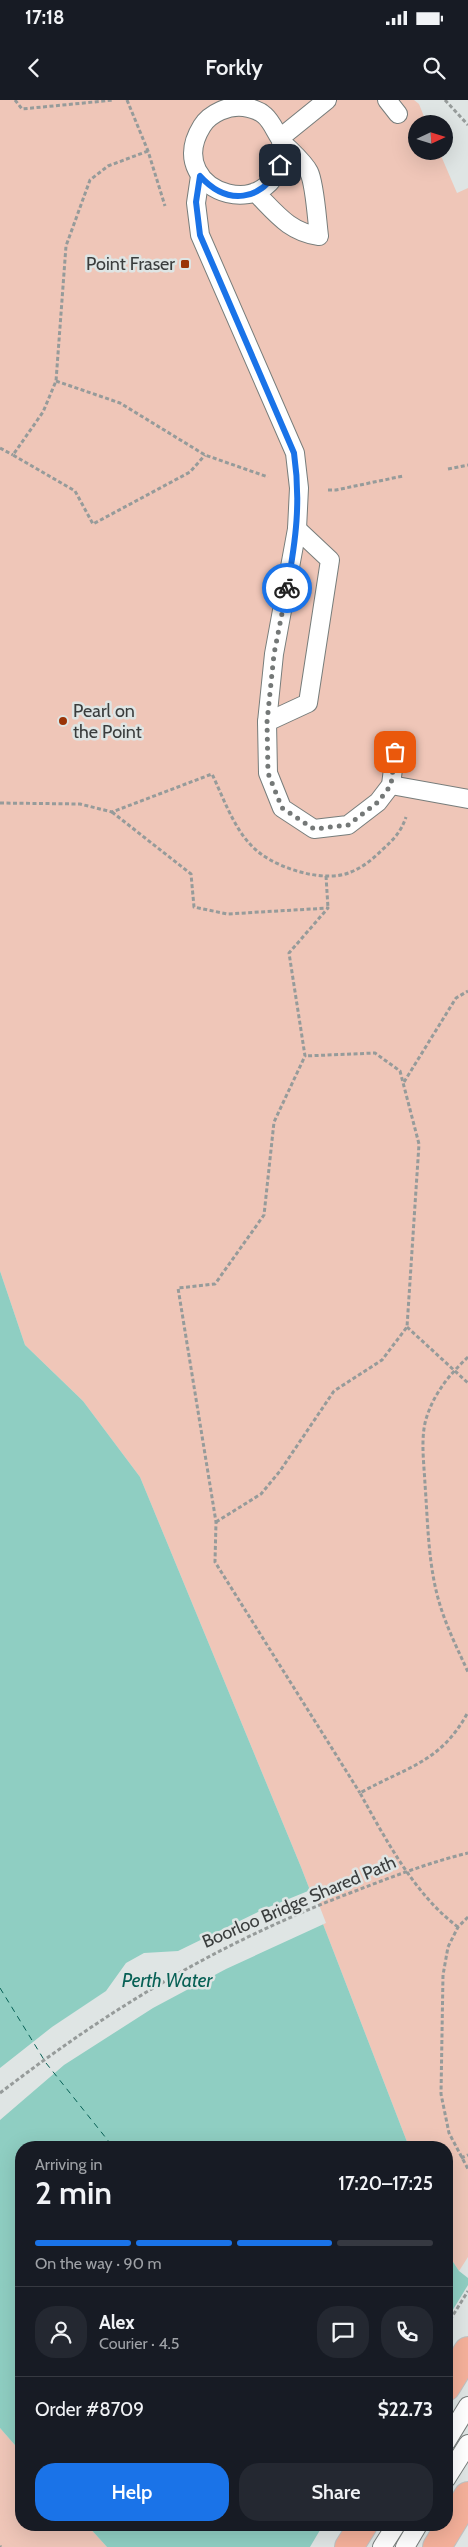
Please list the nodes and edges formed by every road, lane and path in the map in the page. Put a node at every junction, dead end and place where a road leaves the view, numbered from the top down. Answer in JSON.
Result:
{"nodes":[{"id":1,"x":15,"y":100,"type":"edge"},
{"id":2,"x":114,"y":100,"type":"edge"},
{"id":3,"x":127,"y":100,"type":"edge"},
{"id":4,"x":327,"y":100,"type":"edge"},
{"id":5,"x":387,"y":100,"type":"edge"},
{"id":6,"x":445,"y":100,"type":"edge"},
{"id":7,"x":250,"y":104,"type":"edge"},
{"id":8,"x":398,"y":114,"type":"dead end"},
{"id":9,"x":468,"y":125,"type":"edge"},
{"id":10,"x":281,"y":139,"type":"junction"},
{"id":11,"x":148,"y":151,"type":"junction"},
{"id":12,"x":200,"y":176,"type":"junction"},
{"id":13,"x":255,"y":192,"type":"junction"},
{"id":14,"x":200,"y":235,"type":"junction"},
{"id":15,"x":56,"y":381,"type":"junction"},
{"id":16,"x":0,"y":448,"type":"edge"},
{"id":17,"x":13,"y":455,"type":"junction"},
{"id":18,"x":205,"y":455,"type":"junction"},
{"id":19,"x":468,"y":465,"type":"edge"},
{"id":20,"x":448,"y":468,"type":"dead end"},
{"id":21,"x":403,"y":476,"type":"dead end"},
{"id":22,"x":299,"y":488,"type":"junction"},
{"id":23,"x":297,"y":529,"type":"junction"},
{"id":24,"x":267,"y":722,"type":"junction"},
{"id":25,"x":395,"y":752,"type":"dead end"},
{"id":26,"x":391,"y":785,"type":"junction"},
{"id":27,"x":416,"y":790,"type":"junction"},
{"id":28,"x":468,"y":799,"type":"edge"},
{"id":29,"x":0,"y":803,"type":"edge"},
{"id":30,"x":112,"y":812,"type":"junction"},
{"id":31,"x":326,"y":876,"type":"junction"},
{"id":32,"x":328,"y":908,"type":"junction"},
{"id":33,"x":468,"y":990,"type":"edge"},
{"id":34,"x":305,"y":1056,"type":"junction"},
{"id":35,"x":404,"y":1082,"type":"junction"},
{"id":36,"x":407,"y":1327,"type":"junction"},
{"id":37,"x":468,"y":1357,"type":"edge"},
{"id":38,"x":454,"y":1370,"type":"junction"},
{"id":39,"x":468,"y":1383,"type":"edge"},
{"id":40,"x":216,"y":1522,"type":"junction"},
{"id":41,"x":468,"y":1672,"type":"edge"},
{"id":42,"x":468,"y":1712,"type":"edge"},
{"id":43,"x":360,"y":1794,"type":"junction"},
{"id":44,"x":468,"y":1853,"type":"edge"},
{"id":45,"x":468,"y":1917,"type":"edge"},
{"id":46,"x":458,"y":1927,"type":"junction"},
{"id":47,"x":0,"y":2093,"type":"edge"},
{"id":48,"x":453,"y":2141,"type":"edge"},
{"id":49,"x":453,"y":2141,"type":"edge"},
{"id":50,"x":468,"y":2155,"type":"edge"},
{"id":51,"x":461,"y":2158,"type":"junction"},
{"id":52,"x":468,"y":2169,"type":"edge"},
{"id":53,"x":468,"y":2291,"type":"edge"},
{"id":54,"x":453,"y":2316,"type":"edge"},
{"id":55,"x":468,"y":2351,"type":"edge"},
{"id":56,"x":453,"y":2376,"type":"edge"},
{"id":57,"x":468,"y":2406,"type":"edge"},
{"id":58,"x":453,"y":2431,"type":"edge"},
{"id":59,"x":468,"y":2444,"type":"edge"},
{"id":60,"x":453,"y":2468,"type":"edge"},
{"id":61,"x":468,"y":2496,"type":"edge"},
{"id":62,"x":453,"y":2521,"type":"edge"},
{"id":63,"x":359,"y":2531,"type":"edge"},
{"id":64,"x":392,"y":2531,"type":"edge"},
{"id":65,"x":414,"y":2531,"type":"edge"},
{"id":66,"x":447,"y":2531,"type":"edge"},
{"id":67,"x":350,"y":2547,"type":"edge"},
{"id":68,"x":382,"y":2547,"type":"edge"},
{"id":69,"x":405,"y":2547,"type":"edge"},
{"id":70,"x":437,"y":2547,"type":"edge"}],
"edges":[{"from":1,"to":2,"type":"path"},
{"from":3,"to":11,"type":"path"},
{"from":4,"to":10,"type":"lane"},
{"from":5,"to":8,"type":"lane"},
{"from":6,"to":9,"type":"path"},
{"from":7,"to":10,"type":"lane"},
{"from":7,"to":12,"type":"lane"},
{"from":10,"to":13,"type":"lane"},
{"from":10,"to":13,"type":"lane"},
{"from":11,"to":14,"type":"path"},
{"from":11,"to":15,"type":"path"},
{"from":12,"to":13,"type":"lane"},
{"from":12,"to":14,"type":"lane"},
{"from":14,"to":22,"type":"lane"},
{"from":15,"to":17,"type":"path"},
{"from":15,"to":18,"type":"path"},
{"from":16,"to":17,"type":"path"},
{"from":17,"to":18,"type":"path"},
{"from":18,"to":22,"type":"path"},
{"from":19,"to":20,"type":"path"},
{"from":21,"to":22,"type":"path"},
{"from":22,"to":23,"type":"lane"},
{"from":23,"to":24,"type":"lane"},
{"from":23,"to":24,"type":"lane"},
{"from":24,"to":26,"type":"lane"},
{"from":25,"to":26,"type":"lane"},
{"from":26,"to":27,"type":"lane"},
{"from":27,"to":28,"type":"lane"},
{"from":27,"to":31,"type":"path"},
{"from":29,"to":30,"type":"path"},
{"from":30,"to":31,"type":"path"},
{"from":30,"to":32,"type":"path"},
{"from":31,"to":32,"type":"path"},
{"from":32,"to":34,"type":"path"},
{"from":33,"to":35,"type":"path"},
{"from":34,"to":35,"type":"path"},
{"from":34,"to":40,"type":"path"},
{"from":35,"to":36,"type":"path"},
{"from":36,"to":38,"type":"path"},
{"from":36,"to":40,"type":"path"},
{"from":37,"to":38,"type":"path"},
{"from":38,"to":39,"type":"path"},
{"from":38,"to":41,"type":"path"},
{"from":40,"to":43,"type":"path"},
{"from":42,"to":43,"type":"path"},
{"from":43,"to":46,"type":"path"},
{"from":44,"to":47,"type":"path","name":"Boorloo Bridge Shared Path","bridge":true},
{"from":45,"to":46,"type":"path"},
{"from":46,"to":48,"type":"path"},
{"from":49,"to":51,"type":"path"},
{"from":50,"to":51,"type":"path"},
{"from":51,"to":52,"type":"path"},
{"from":53,"to":54,"type":"path"},
{"from":55,"to":56,"type":"highway"},
{"from":57,"to":58,"type":"lane"},
{"from":59,"to":60,"type":"lane"},
{"from":61,"to":62,"type":"highway"},
{"from":63,"to":67,"type":"highway"},
{"from":64,"to":68,"type":"lane"},
{"from":65,"to":69,"type":"lane"},
{"from":66,"to":70,"type":"highway"}]}
